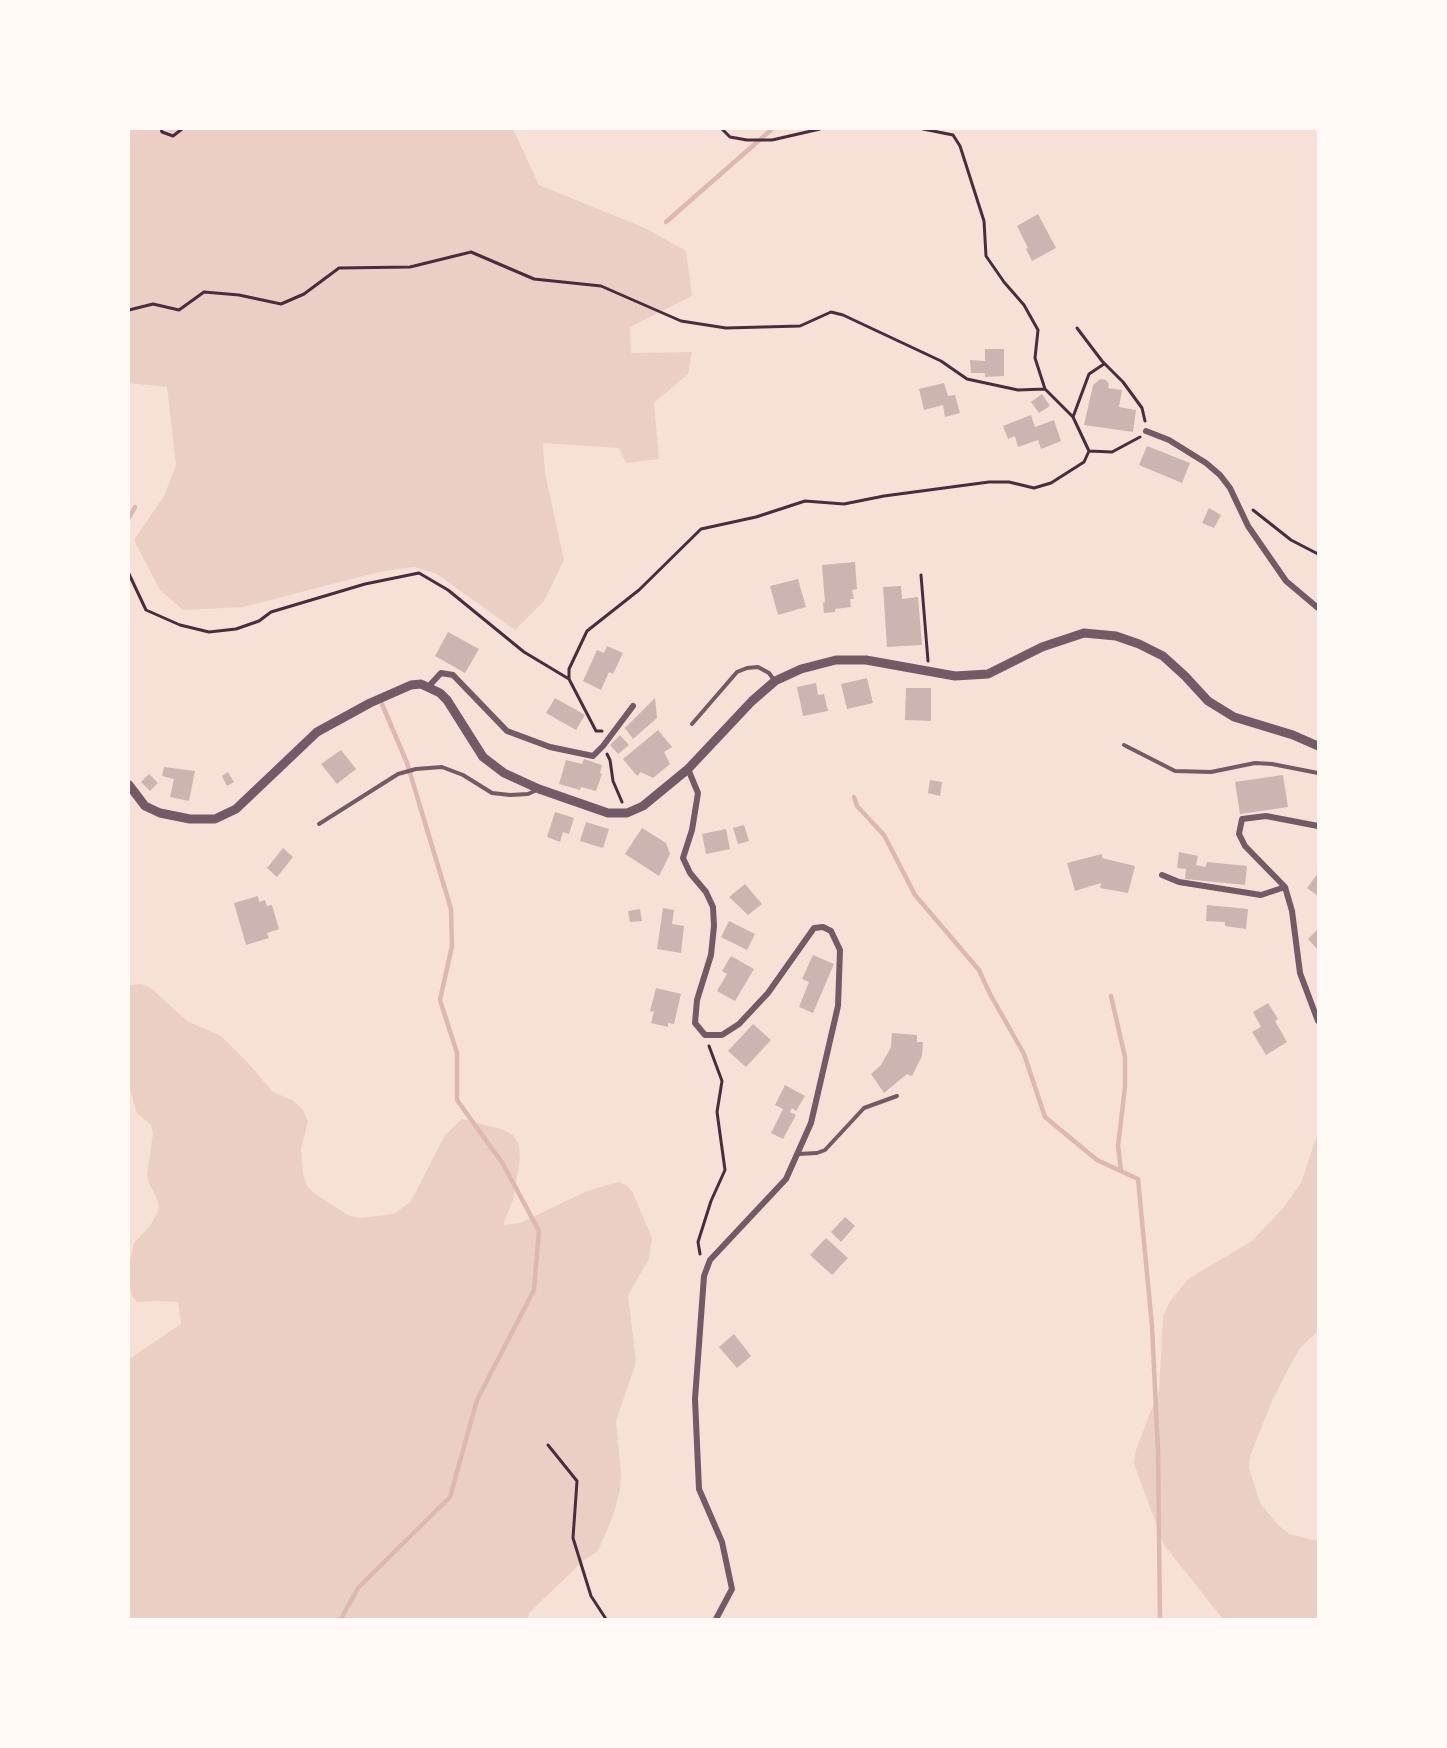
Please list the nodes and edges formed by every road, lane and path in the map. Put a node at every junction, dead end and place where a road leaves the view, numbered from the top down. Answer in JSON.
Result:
{"nodes":[{"id":1,"x":161,"y":129,"type":"edge"},
{"id":2,"x":182,"y":129,"type":"edge"},
{"id":3,"x":722,"y":129,"type":"edge"},
{"id":4,"x":820,"y":129,"type":"edge"},
{"id":5,"x":923,"y":129,"type":"edge"},
{"id":6,"x":129,"y":310,"type":"edge"},
{"id":7,"x":1077,"y":328,"type":"dead end"},
{"id":8,"x":1104,"y":364,"type":"junction"},
{"id":9,"x":1045,"y":389,"type":"junction"},
{"id":10,"x":1073,"y":417,"type":"junction"},
{"id":11,"x":1146,"y":431,"type":"junction"},
{"id":12,"x":1089,"y":451,"type":"junction"},
{"id":13,"x":1250,"y":504,"type":"dead end"},
{"id":14,"x":1318,"y":554,"type":"edge"},
{"id":15,"x":129,"y":574,"type":"edge"},
{"id":16,"x":921,"y":575,"type":"dead end"},
{"id":17,"x":1318,"y":608,"type":"edge"},
{"id":18,"x":929,"y":672,"type":"junction"},
{"id":19,"x":775,"y":681,"type":"junction"},
{"id":20,"x":429,"y":686,"type":"junction"},
{"id":21,"x":633,"y":706,"type":"dead end"},
{"id":22,"x":692,"y":724,"type":"dead end"},
{"id":23,"x":1124,"y":745,"type":"dead end"},
{"id":24,"x":1318,"y":746,"type":"edge"},
{"id":25,"x":688,"y":769,"type":"junction"},
{"id":26,"x":1318,"y":773,"type":"edge"},
{"id":27,"x":129,"y":785,"type":"edge"},
{"id":28,"x":539,"y":789,"type":"junction"},
{"id":29,"x":319,"y":824,"type":"dead end"},
{"id":30,"x":1318,"y":826,"type":"edge"},
{"id":31,"x":1162,"y":875,"type":"dead end"},
{"id":32,"x":1285,"y":887,"type":"junction"},
{"id":33,"x":1318,"y":1021,"type":"edge"},
{"id":34,"x":705,"y":1035,"type":"junction"},
{"id":35,"x":897,"y":1096,"type":"dead end"},
{"id":36,"x":797,"y":1154,"type":"junction"},
{"id":37,"x":704,"y":1276,"type":"junction"},
{"id":38,"x":548,"y":1445,"type":"dead end"},
{"id":39,"x":606,"y":1619,"type":"edge"},
{"id":40,"x":716,"y":1619,"type":"edge"}],
"edges":[{"from":1,"to":2,"type":"path"},
{"from":3,"to":4,"type":"path"},
{"from":5,"to":9,"type":"path"},
{"from":6,"to":9,"type":"path"},
{"from":7,"to":8,"type":"path"},
{"from":8,"to":10,"type":"path"},
{"from":8,"to":11,"type":"path"},
{"from":9,"to":10,"type":"path"},
{"from":10,"to":12,"type":"path"},
{"from":11,"to":12,"type":"path"},
{"from":11,"to":17,"type":"street"},
{"from":12,"to":15,"type":"path"},
{"from":13,"to":14,"type":"path"},
{"from":16,"to":18,"type":"path"},
{"from":18,"to":19,"type":"street"},
{"from":18,"to":24,"type":"street"},
{"from":19,"to":22,"type":"lane"},
{"from":19,"to":25,"type":"street"},
{"from":20,"to":21,"type":"street"},
{"from":20,"to":27,"type":"street"},
{"from":20,"to":28,"type":"street"},
{"from":23,"to":26,"type":"lane"},
{"from":25,"to":28,"type":"street"},
{"from":25,"to":34,"type":"street"},
{"from":28,"to":29,"type":"lane"},
{"from":30,"to":32,"type":"street"},
{"from":31,"to":32,"type":"street"},
{"from":32,"to":33,"type":"street"},
{"from":34,"to":36,"type":"street"},
{"from":34,"to":37,"type":"path"},
{"from":35,"to":36,"type":"lane"},
{"from":36,"to":37,"type":"street"},
{"from":37,"to":40,"type":"street"},
{"from":38,"to":39,"type":"path"}]}
